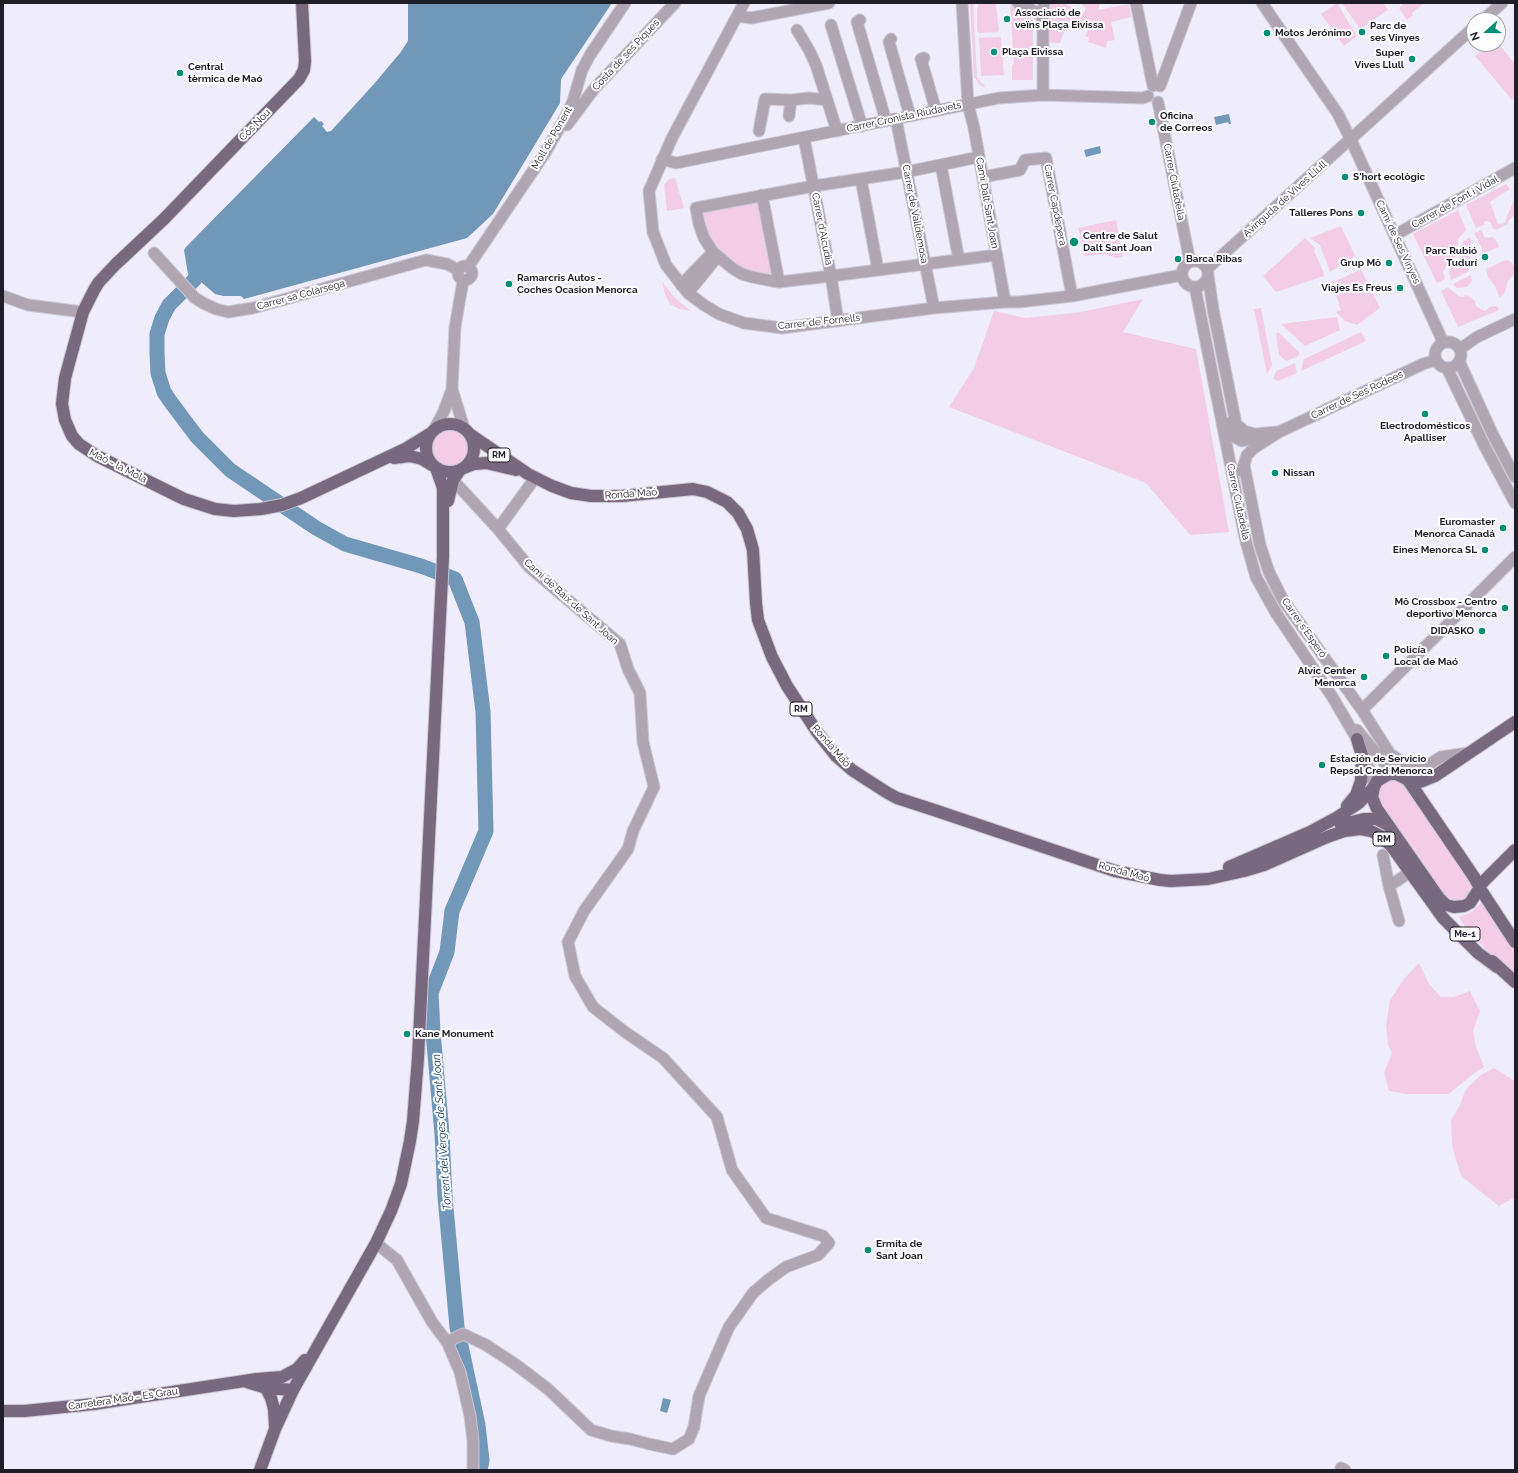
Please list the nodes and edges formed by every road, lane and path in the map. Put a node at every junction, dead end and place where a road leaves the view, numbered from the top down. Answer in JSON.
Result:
{"nodes":[{"id":1,"x":302,"y":3,"type":"edge"},
{"id":2,"x":625,"y":3,"type":"edge"},
{"id":3,"x":675,"y":3,"type":"edge"},
{"id":4,"x":744,"y":3,"type":"edge"},
{"id":5,"x":829,"y":3,"type":"edge"},
{"id":6,"x":962,"y":3,"type":"edge"},
{"id":7,"x":1018,"y":3,"type":"edge"},
{"id":8,"x":1044,"y":3,"type":"edge"},
{"id":9,"x":1136,"y":3,"type":"edge"},
{"id":10,"x":1191,"y":3,"type":"edge"},
{"id":11,"x":1262,"y":3,"type":"edge"},
{"id":12,"x":1502,"y":3,"type":"edge"},
{"id":13,"x":1492,"y":12,"type":"edge"},
{"id":14,"x":1042,"y":15,"type":"junction"},
{"id":15,"x":738,"y":16,"type":"junction"},
{"id":16,"x":860,"y":20,"type":"dead end"},
{"id":17,"x":831,"y":25,"type":"dead end"},
{"id":18,"x":796,"y":30,"type":"dead end"},
{"id":19,"x":1466,"y":35,"type":"edge"},
{"id":20,"x":891,"y":39,"type":"dead end"},
{"id":21,"x":924,"y":58,"type":"dead end"},
{"id":22,"x":1156,"y":86,"type":"junction"},
{"id":23,"x":1043,"y":95,"type":"junction"},
{"id":24,"x":1148,"y":96,"type":"junction"},
{"id":25,"x":791,"y":100,"type":"junction"},
{"id":26,"x":827,"y":100,"type":"junction"},
{"id":27,"x":1158,"y":102,"type":"junction"},
{"id":28,"x":968,"y":104,"type":"junction"},
{"id":29,"x":936,"y":111,"type":"junction"},
{"id":30,"x":789,"y":116,"type":"dead end"},
{"id":31,"x":910,"y":116,"type":"junction"},
{"id":32,"x":891,"y":120,"type":"junction"},
{"id":33,"x":862,"y":126,"type":"junction"},
{"id":34,"x":759,"y":130,"type":"dead end"},
{"id":35,"x":837,"y":131,"type":"junction"},
{"id":36,"x":804,"y":138,"type":"junction"},
{"id":37,"x":1350,"y":139,"type":"junction"},
{"id":38,"x":545,"y":153,"type":"junction"},
{"id":39,"x":979,"y":157,"type":"junction"},
{"id":40,"x":662,"y":159,"type":"junction"},
{"id":41,"x":941,"y":165,"type":"junction"},
{"id":42,"x":1515,"y":168,"type":"edge"},
{"id":43,"x":906,"y":172,"type":"junction"},
{"id":44,"x":983,"y":177,"type":"junction"},
{"id":45,"x":861,"y":179,"type":"junction"},
{"id":46,"x":814,"y":186,"type":"junction"},
{"id":47,"x":762,"y":196,"type":"junction"},
{"id":48,"x":1395,"y":236,"type":"junction"},
{"id":49,"x":145,"y":238,"type":"joint"},
{"id":50,"x":716,"y":254,"type":"junction"},
{"id":51,"x":156,"y":256,"type":"dead end"},
{"id":52,"x":997,"y":256,"type":"junction"},
{"id":53,"x":958,"y":260,"type":"junction"},
{"id":54,"x":1190,"y":262,"type":"junction"},
{"id":55,"x":925,"y":264,"type":"junction"},
{"id":56,"x":878,"y":270,"type":"junction"},
{"id":57,"x":1207,"y":272,"type":"junction"},
{"id":58,"x":463,"y":273,"type":"junction"},
{"id":59,"x":1182,"y":275,"type":"junction"},
{"id":60,"x":831,"y":276,"type":"junction"},
{"id":61,"x":779,"y":282,"type":"junction"},
{"id":62,"x":1195,"y":287,"type":"junction"},
{"id":63,"x":685,"y":289,"type":"junction"},
{"id":64,"x":3,"y":296,"type":"edge"},
{"id":65,"x":1072,"y":296,"type":"junction"},
{"id":66,"x":1005,"y":302,"type":"junction"},
{"id":67,"x":934,"y":308,"type":"junction"},
{"id":68,"x":83,"y":312,"type":"junction"},
{"id":69,"x":1515,"y":319,"type":"edge"},
{"id":70,"x":838,"y":321,"type":"junction"},
{"id":71,"x":1443,"y":342,"type":"junction"},
{"id":72,"x":1460,"y":349,"type":"junction"},
{"id":73,"x":1436,"y":360,"type":"junction"},
{"id":74,"x":1459,"y":361,"type":"junction"},
{"id":75,"x":1447,"y":368,"type":"junction"},
{"id":76,"x":452,"y":389,"type":"junction"},
{"id":77,"x":1216,"y":390,"type":"junction"},
{"id":78,"x":432,"y":431,"type":"junction"},
{"id":79,"x":467,"y":432,"type":"junction"},
{"id":80,"x":1279,"y":432,"type":"junction"},
{"id":81,"x":381,"y":461,"type":"junction"},
{"id":82,"x":1244,"y":465,"type":"junction"},
{"id":83,"x":434,"y":466,"type":"junction"},
{"id":84,"x":459,"y":473,"type":"junction"},
{"id":85,"x":532,"y":476,"type":"junction"},
{"id":86,"x":1515,"y":477,"type":"edge"},
{"id":87,"x":1237,"y":500,"type":"junction"},
{"id":88,"x":1515,"y":503,"type":"edge"},
{"id":89,"x":444,"y":526,"type":"junction"},
{"id":90,"x":498,"y":529,"type":"junction"},
{"id":91,"x":1515,"y":557,"type":"edge"},
{"id":92,"x":1333,"y":698,"type":"junction"},
{"id":93,"x":1362,"y":710,"type":"junction"},
{"id":94,"x":1515,"y":722,"type":"edge"},
{"id":95,"x":1357,"y":739,"type":"junction"},
{"id":96,"x":1468,"y":753,"type":"junction"},
{"id":97,"x":1406,"y":779,"type":"junction"},
{"id":98,"x":1374,"y":787,"type":"junction"},
{"id":99,"x":1386,"y":824,"type":"junction"},
{"id":100,"x":1315,"y":830,"type":"junction"},
{"id":101,"x":1515,"y":850,"type":"edge"},
{"id":102,"x":1383,"y":855,"type":"dead end"},
{"id":103,"x":1409,"y":873,"type":"junction"},
{"id":104,"x":1222,"y":875,"type":"junction"},
{"id":105,"x":1183,"y":881,"type":"junction"},
{"id":106,"x":1389,"y":886,"type":"junction"},
{"id":107,"x":1479,"y":886,"type":"junction"},
{"id":108,"x":1439,"y":898,"type":"junction"},
{"id":109,"x":1498,"y":916,"type":"junction"},
{"id":110,"x":1399,"y":921,"type":"dead end"},
{"id":111,"x":1515,"y":936,"type":"edge"},
{"id":112,"x":1515,"y":942,"type":"edge"},
{"id":113,"x":1497,"y":967,"type":"junction"},
{"id":114,"x":1515,"y":982,"type":"edge"},
{"id":115,"x":376,"y":1243,"type":"junction"},
{"id":116,"x":455,"y":1338,"type":"junction"},
{"id":117,"x":313,"y":1352,"type":"junction"},
{"id":118,"x":273,"y":1378,"type":"junction"},
{"id":119,"x":243,"y":1382,"type":"junction"},
{"id":120,"x":266,"y":1388,"type":"junction"},
{"id":121,"x":293,"y":1390,"type":"junction"},
{"id":122,"x":3,"y":1411,"type":"edge"},
{"id":123,"x":275,"y":1429,"type":"junction"},
{"id":124,"x":260,"y":1470,"type":"edge"},
{"id":125,"x":473,"y":1470,"type":"edge"}],
"edges":[{"from":1,"to":49,"type":"main road","name":"Cós Nou"},
{"from":2,"to":38,"type":"street","name":"Moll de Ponent"},
{"from":3,"to":38,"type":"street","name":"Costa de ses Piques"},
{"from":4,"to":15,"type":"street","name":"Carrer de Fornells"},
{"from":5,"to":15,"type":"street"},
{"from":6,"to":28,"type":"street","name":"Camí Dalt Sant Joan"},
{"from":7,"to":14,"type":"street"},
{"from":8,"to":14,"type":"street"},
{"from":9,"to":22,"type":"street"},
{"from":10,"to":22,"type":"street"},
{"from":11,"to":37,"type":"street","name":"Camí de Ses Vinyes"},
{"from":12,"to":13,"type":"street"},
{"from":14,"to":23,"type":"street"},
{"from":15,"to":40,"type":"street","name":"Carrer de Fornells"},
{"from":16,"to":32,"type":"street","name":"Carrer de Valldemosa"},
{"from":17,"to":33,"type":"street"},
{"from":18,"to":26,"type":"street"},
{"from":19,"to":37,"type":"street","name":"Avinguda de Vives Llull"},
{"from":20,"to":31,"type":"street"},
{"from":21,"to":29,"type":"street"},
{"from":22,"to":24,"type":"street"},
{"from":22,"to":27,"type":"street"},
{"from":23,"to":24,"type":"street","name":"Carrer Cronista Riudavets"},
{"from":23,"to":28,"type":"street","name":"Carrer Cronista Riudavets"},
{"from":24,"to":27,"type":"street"},
{"from":25,"to":26,"type":"street"},
{"from":25,"to":30,"type":"street"},
{"from":25,"to":34,"type":"street"},
{"from":26,"to":35,"type":"street"},
{"from":27,"to":54,"type":"street","name":"Carrer Ciutadella"},
{"from":28,"to":29,"type":"street","name":"Carrer Cronista Riudavets"},
{"from":28,"to":39,"type":"street","name":"Camí Dalt Sant Joan"},
{"from":29,"to":31,"type":"street","name":"Carrer Cronista Riudavets"},
{"from":31,"to":32,"type":"street","name":"Carrer Cronista Riudavets"},
{"from":32,"to":33,"type":"street","name":"Carrer Cronista Riudavets"},
{"from":32,"to":43,"type":"street","name":"Carrer de Valldemosa"},
{"from":33,"to":35,"type":"street","name":"Carrer Cronista Riudavets"},
{"from":35,"to":36,"type":"street","name":"Carrer Cronista Riudavets"},
{"from":36,"to":40,"type":"street","name":"Carrer Cronista Riudavets"},
{"from":36,"to":46,"type":"street","name":"Carrer d'Alcudia"},
{"from":37,"to":48,"type":"street","name":"Camí de Ses Vinyes"},
{"from":37,"to":57,"type":"street","name":"Avinguda de Vives Llull"},
{"from":38,"to":58,"type":"street","name":"Moll de Ponent"},
{"from":39,"to":41,"type":"street"},
{"from":39,"to":44,"type":"street","name":"Camí Dalt Sant Joan"},
{"from":40,"to":63,"type":"street","name":"Carrer de Fornells"},
{"from":41,"to":43,"type":"street"},
{"from":41,"to":53,"type":"street"},
{"from":42,"to":48,"type":"street","name":"Carrer de Font i Vidal"},
{"from":43,"to":45,"type":"street"},
{"from":43,"to":55,"type":"street","name":"Carrer de Valldemosa"},
{"from":44,"to":52,"type":"street","name":"Camí Dalt Sant Joan"},
{"from":44,"to":65,"type":"street","name":"Carrer Capdepera"},
{"from":45,"to":46,"type":"street"},
{"from":45,"to":56,"type":"street"},
{"from":46,"to":47,"type":"street"},
{"from":46,"to":60,"type":"street","name":"Carrer d'Alcudia"},
{"from":47,"to":50,"type":"street"},
{"from":47,"to":61,"type":"street"},
{"from":48,"to":71,"type":"street","name":"Camí de Ses Vinyes"},
{"from":49,"to":68,"type":"main road","name":"Maó - la Mola"},
{"from":50,"to":61,"type":"street"},
{"from":50,"to":63,"type":"street"},
{"from":51,"to":58,"type":"street","name":"Carrer sa Colàrsega"},
{"from":52,"to":53,"type":"street"},
{"from":52,"to":66,"type":"street","name":"Camí Dalt Sant Joan"},
{"from":53,"to":55,"type":"street"},
{"from":54,"to":57,"type":"street"},
{"from":54,"to":59,"type":"street"},
{"from":55,"to":56,"type":"street"},
{"from":55,"to":67,"type":"street","name":"Carrer de Valldemosa"},
{"from":56,"to":60,"type":"street"},
{"from":57,"to":62,"type":"street"},
{"from":57,"to":80,"type":"street","name":"Carrer de Ses Rodees"},
{"from":58,"to":76,"type":"street","name":"Moll de Ponent"},
{"from":59,"to":62,"type":"street"},
{"from":59,"to":65,"type":"street","name":"Carrer de Fornells"},
{"from":60,"to":61,"type":"street"},
{"from":60,"to":70,"type":"street","name":"Carrer d'Alcudia"},
{"from":62,"to":77,"type":"street","name":"Carrer Ciutadella"},
{"from":63,"to":70,"type":"street","name":"Carrer de Fornells"},
{"from":64,"to":68,"type":"street"},
{"from":65,"to":66,"type":"street","name":"Carrer de Fornells"},
{"from":66,"to":67,"type":"street","name":"Carrer de Fornells"},
{"from":67,"to":70,"type":"street","name":"Carrer de Fornells"},
{"from":68,"to":81,"type":"main road","name":"Maó - la Mola"},
{"from":69,"to":72,"type":"street"},
{"from":71,"to":72,"type":"street"},
{"from":71,"to":73,"type":"street"},
{"from":72,"to":74,"type":"street"},
{"from":73,"to":75,"type":"street"},
{"from":73,"to":80,"type":"street","name":"Carrer de Ses Rodees"},
{"from":74,"to":75,"type":"street"},
{"from":74,"to":86,"type":"street"},
{"from":75,"to":88,"type":"street"},
{"from":76,"to":78,"type":"street","name":"Moll de Ponent"},
{"from":76,"to":79,"type":"street","name":"Moll de Ponent"},
{"from":77,"to":80,"type":"street","name":"Carrer de Ses Rodees"},
{"from":77,"to":87,"type":"street","name":"Carrer Ciutadella"},
{"from":78,"to":79,"type":"main road"},
{"from":78,"to":81,"type":"main road","name":"Maó - la Mola"},
{"from":78,"to":83,"type":"main road"},
{"from":79,"to":84,"type":"main road"},
{"from":79,"to":85,"type":"main road","name":"Ronda Maó","number":"RM"},
{"from":80,"to":82,"type":"street","name":"Carrer de Ses Rodees"},
{"from":81,"to":83,"type":"main road","name":"Maó - la Mola"},
{"from":82,"to":87,"type":"street","name":"Carrer de Ses Rodees"},
{"from":82,"to":93,"type":"street","name":"Carrer s'Esperó"},
{"from":83,"to":84,"type":"main road"},
{"from":83,"to":89,"type":"main road"},
{"from":84,"to":85,"type":"main road","name":"Ronda Maó","number":"RM"},
{"from":84,"to":89,"type":"main road"},
{"from":84,"to":90,"type":"street","name":"Camí de Baix de Sant Joan"},
{"from":85,"to":90,"type":"street"},
{"from":85,"to":105,"type":"main road","name":"Ronda Maó","number":"RM"},
{"from":87,"to":92,"type":"street","name":"Carrer Ciutadella"},
{"from":89,"to":115,"type":"main road"},
{"from":90,"to":116,"type":"street","name":"Camí de Baix de Sant Joan"},
{"from":91,"to":93,"type":"street"},
{"from":92,"to":95,"type":"street","name":"Carrer Ciutadella"},
{"from":92,"to":97,"type":"street","name":"Carrer Ciutadella"},
{"from":93,"to":96,"type":"street","name":"Carrer s'Esperó"},
{"from":94,"to":96,"type":"main road","number":"RM"},
{"from":95,"to":98,"type":"street","name":"Carrer Ciutadella"},
{"from":95,"to":100,"type":"main road","number":"RM"},
{"from":96,"to":97,"type":"main road","number":"RM"},
{"from":97,"to":98,"type":"main road","number":"RM"},
{"from":97,"to":107,"type":"main road"},
{"from":98,"to":99,"type":"main road","number":"RM"},
{"from":98,"to":100,"type":"main road","number":"RM"},
{"from":99,"to":104,"type":"main road","number":"RM"},
{"from":99,"to":108,"type":"main road","number":"RM"},
{"from":100,"to":105,"type":"main road","name":"Ronda Maó","number":"RM"},
{"from":101,"to":107,"type":"main road","number":"RM"},
{"from":102,"to":106,"type":"street"},
{"from":103,"to":104,"type":"main road","number":"RM"},
{"from":103,"to":106,"type":"street"},
{"from":103,"to":113,"type":"main road","number":"RM"},
{"from":104,"to":105,"type":"main road","name":"Ronda Maó","number":"RM"},
{"from":106,"to":110,"type":"street"},
{"from":107,"to":108,"type":"main road","number":"RM"},
{"from":107,"to":109,"type":"main road"},
{"from":108,"to":113,"type":"main road","number":"Me-1"},
{"from":109,"to":111,"type":"street"},
{"from":109,"to":112,"type":"main road"},
{"from":113,"to":114,"type":"main road","number":"Me-1"},
{"from":115,"to":116,"type":"street"},
{"from":115,"to":117,"type":"main road"},
{"from":116,"to":125,"type":"street"},
{"from":117,"to":118,"type":"main road","name":"Carretera Maó - Es Grau"},
{"from":117,"to":121,"type":"main road"},
{"from":118,"to":119,"type":"main road","name":"Carretera Maó - Es Grau"},
{"from":118,"to":121,"type":"main road"},
{"from":119,"to":120,"type":"main road"},
{"from":119,"to":122,"type":"main road","name":"Carretera Maó - Es Grau"},
{"from":120,"to":121,"type":"main road"},
{"from":120,"to":123,"type":"main road"},
{"from":121,"to":123,"type":"main road"},
{"from":123,"to":124,"type":"main road"}]}
